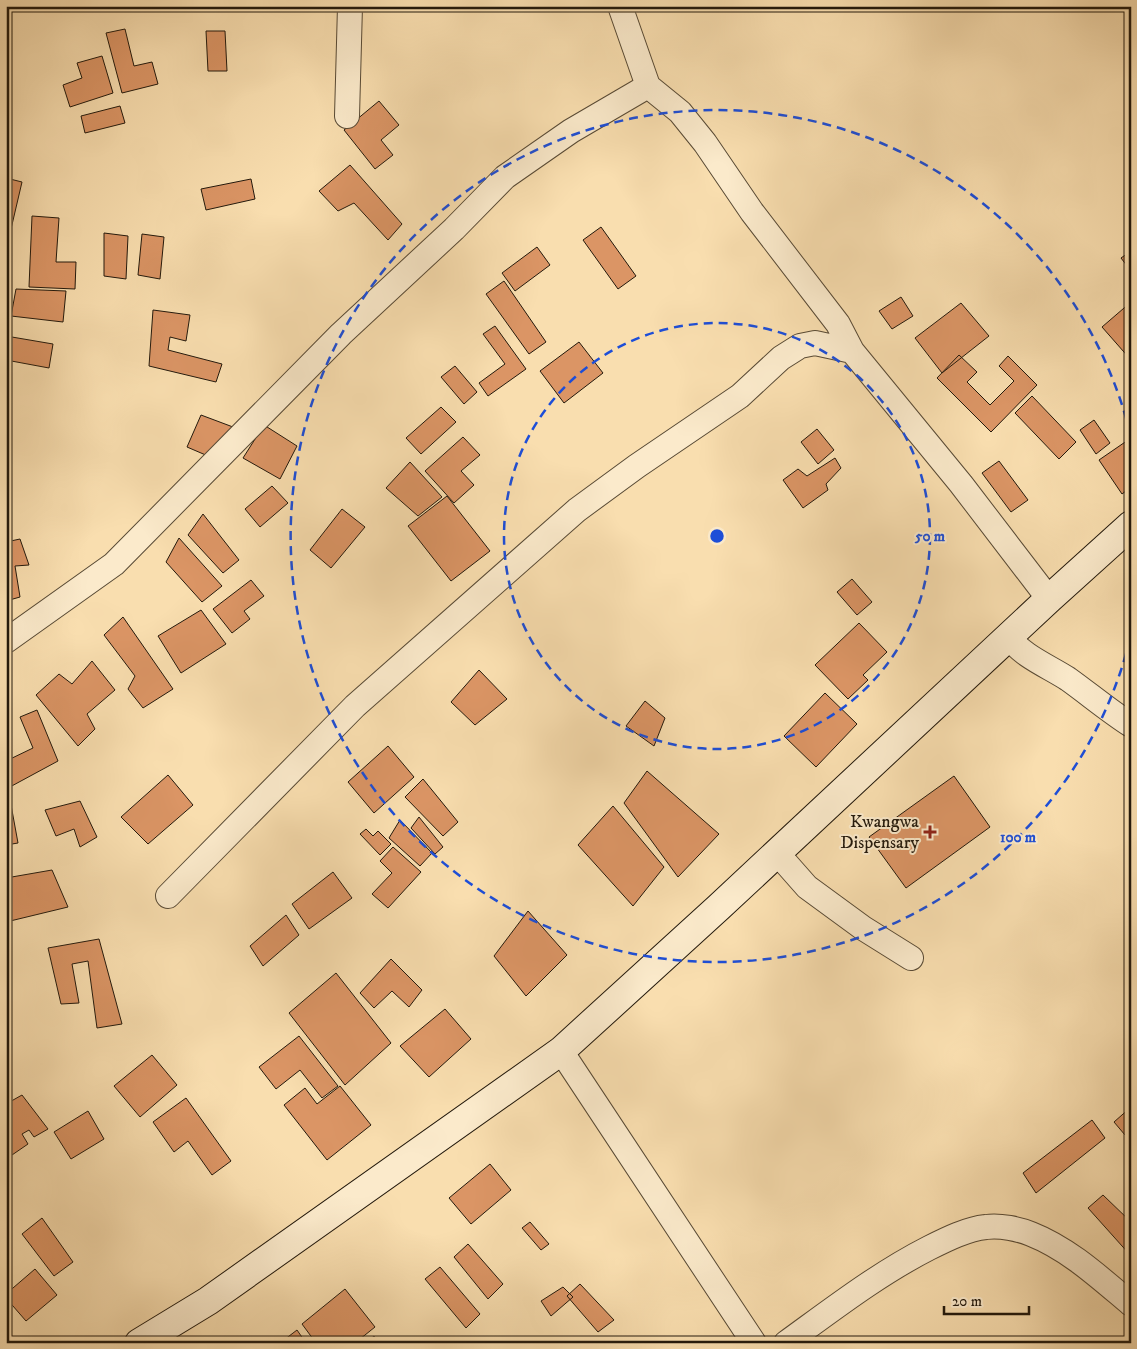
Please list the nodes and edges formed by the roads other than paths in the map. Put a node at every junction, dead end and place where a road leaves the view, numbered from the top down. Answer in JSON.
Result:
{"nodes":[{"id":1,"x":350,"y":6,"type":"edge"},
{"id":2,"x":620,"y":6,"type":"edge"},
{"id":3,"x":648,"y":86,"type":"junction"},
{"id":4,"x":347,"y":116,"type":"dead end"},
{"id":5,"x":852,"y":351,"type":"junction"},
{"id":6,"x":1131,"y":525,"type":"edge"},
{"id":7,"x":1049,"y":599,"type":"junction"},
{"id":8,"x":1009,"y":637,"type":"junction"},
{"id":9,"x":6,"y":641,"type":"edge"},
{"id":10,"x":1131,"y":725,"type":"edge"},
{"id":11,"x":777,"y":853,"type":"junction"},
{"id":12,"x":168,"y":896,"type":"dead end"},
{"id":13,"x":911,"y":958,"type":"dead end"},
{"id":14,"x":561,"y":1051,"type":"junction"},
{"id":15,"x":1131,"y":1304,"type":"edge"},
{"id":16,"x":747,"y":1340,"type":"edge"},
{"id":17,"x":139,"y":1343,"type":"edge"},
{"id":18,"x":786,"y":1343,"type":"edge"}],
"edges":[{"from":1,"to":4,"type":"street"},
{"from":2,"to":3,"type":"street"},
{"from":3,"to":5,"type":"street"},
{"from":3,"to":9,"type":"street"},
{"from":5,"to":7,"type":"street"},
{"from":5,"to":12,"type":"street"},
{"from":6,"to":7,"type":"street"},
{"from":7,"to":8,"type":"street"},
{"from":8,"to":10,"type":"street"},
{"from":8,"to":11,"type":"street"},
{"from":11,"to":13,"type":"street"},
{"from":11,"to":14,"type":"street"},
{"from":14,"to":16,"type":"street"},
{"from":14,"to":17,"type":"street"},
{"from":15,"to":18,"type":"street"}]}
